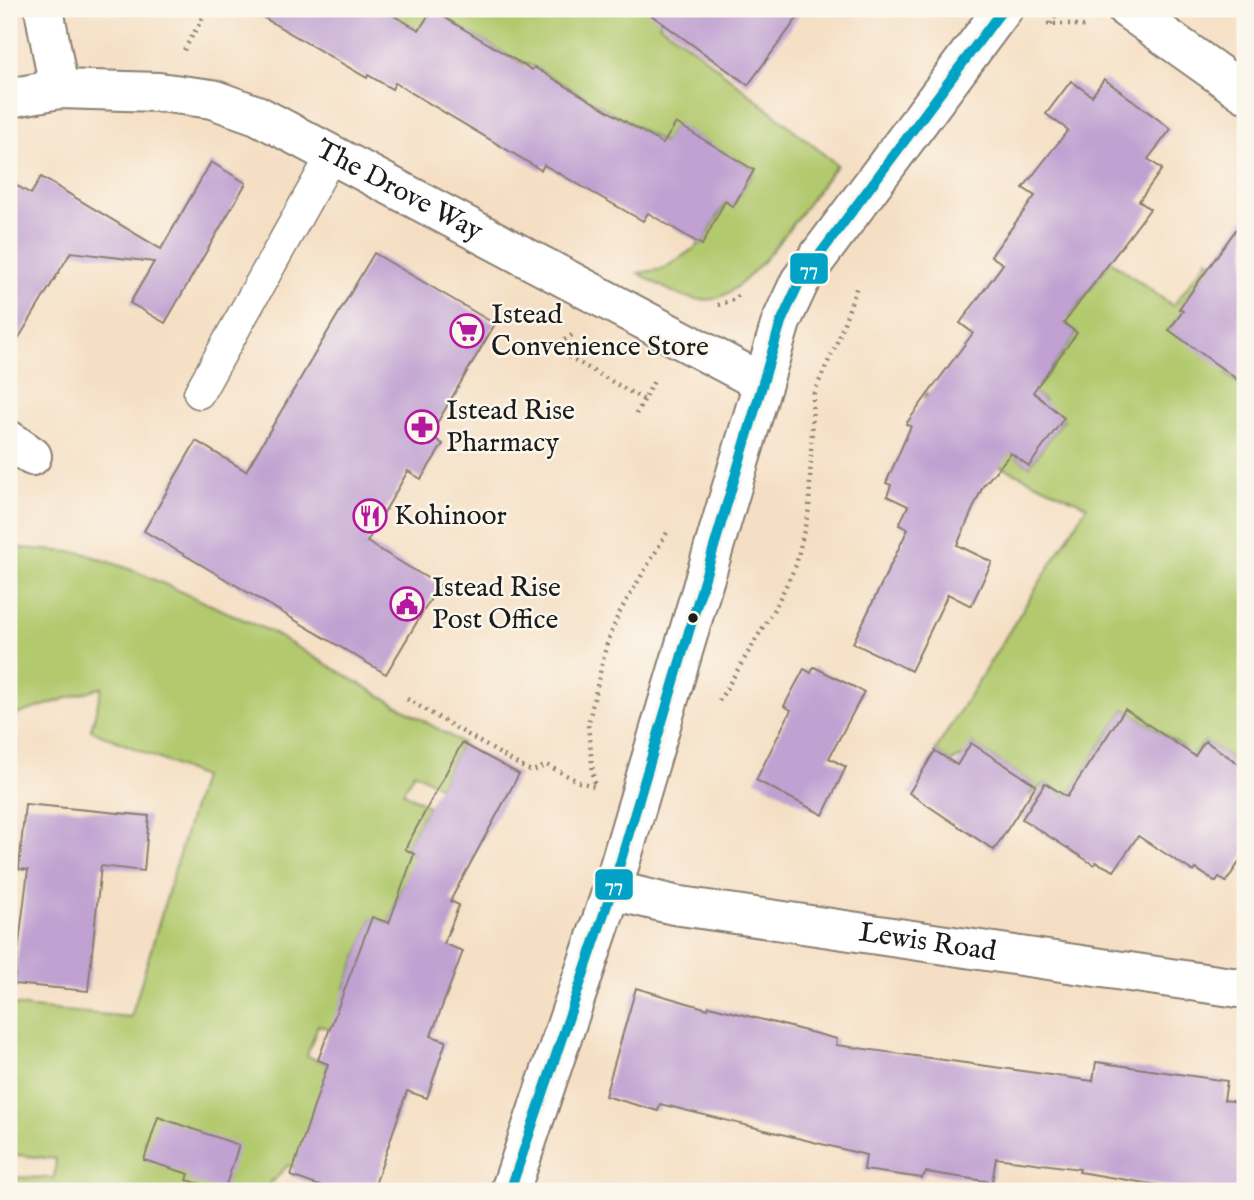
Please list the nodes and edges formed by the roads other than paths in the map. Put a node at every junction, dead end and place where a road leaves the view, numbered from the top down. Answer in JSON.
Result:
{"nodes":[{"id":1,"x":44,"y":9,"type":"edge"},
{"id":2,"x":1003,"y":9,"type":"edge"},
{"id":3,"x":1112,"y":19,"type":"edge"},
{"id":4,"x":59,"y":89,"type":"junction"},
{"id":5,"x":1245,"y":93,"type":"edge"},
{"id":6,"x":9,"y":98,"type":"edge"},
{"id":7,"x":332,"y":155,"type":"junction"},
{"id":8,"x":764,"y":383,"type":"junction"},
{"id":9,"x":199,"y":393,"type":"dead end"},
{"id":10,"x":612,"y":890,"type":"junction"},
{"id":11,"x":1245,"y":989,"type":"edge"},
{"id":12,"x":510,"y":1191,"type":"edge"}],
"edges":[{"from":1,"to":4,"type":"street"},
{"from":2,"to":8,"type":"street"},
{"from":3,"to":5,"type":"street"},
{"from":4,"to":6,"type":"street","name":"The Drove Way"},
{"from":4,"to":7,"type":"street","name":"The Drove Way"},
{"from":7,"to":8,"type":"street","name":"The Drove Way"},
{"from":7,"to":9,"type":"lane"},
{"from":8,"to":10,"type":"street"},
{"from":10,"to":11,"type":"street","name":"Lewis Road"},
{"from":10,"to":12,"type":"street"}]}
